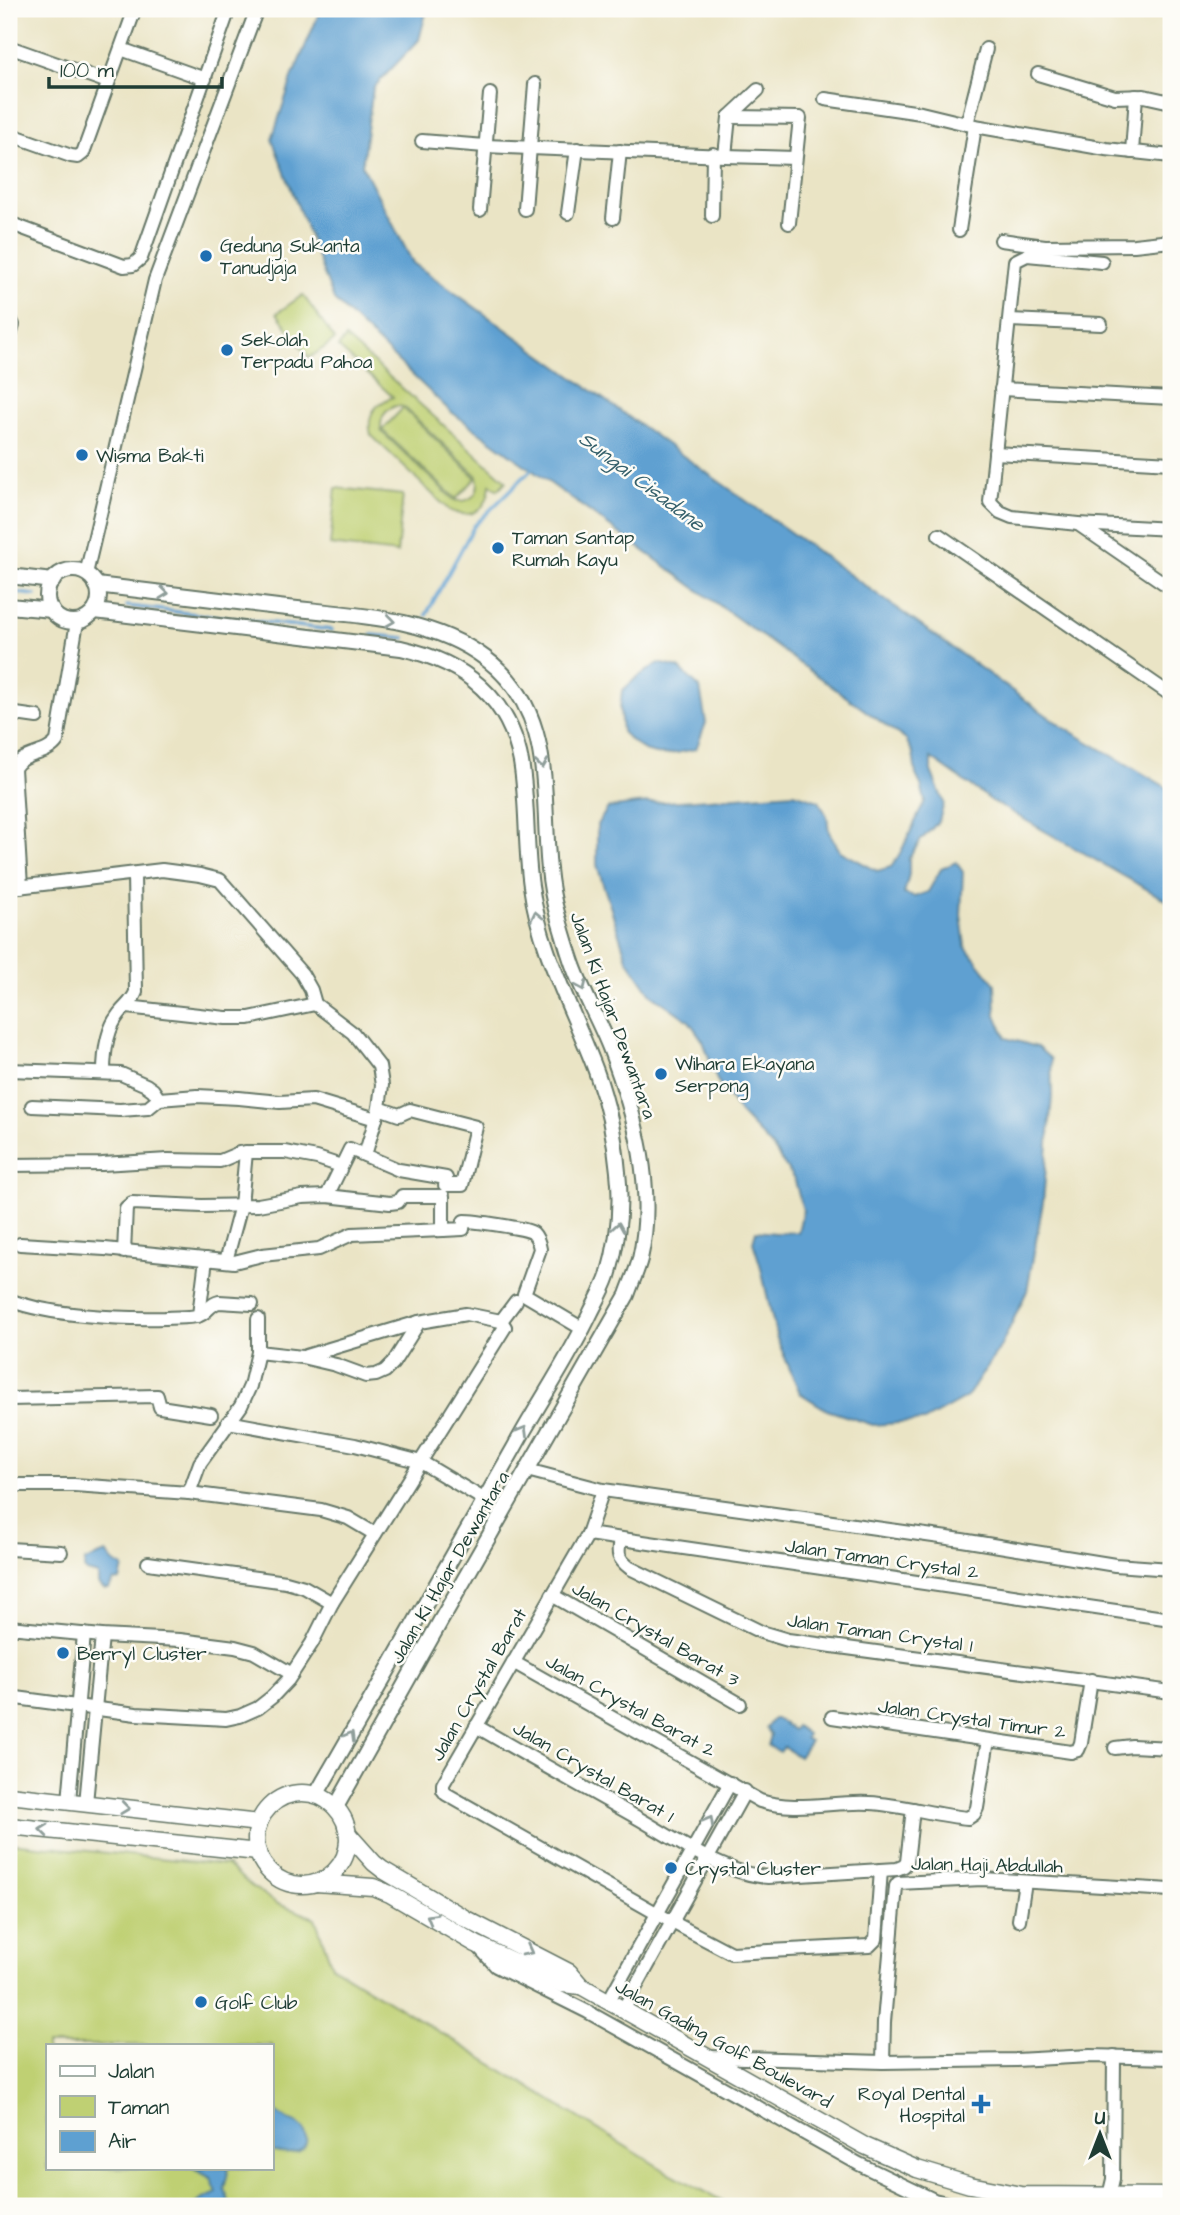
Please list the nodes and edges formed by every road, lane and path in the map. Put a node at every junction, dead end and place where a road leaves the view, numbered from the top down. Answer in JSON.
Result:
{"nodes":[{"id":1,"x":229,"y":9,"type":"edge"},
{"id":2,"x":257,"y":9,"type":"edge"},
{"id":3,"x":131,"y":10,"type":"edge"},
{"id":4,"x":9,"y":47,"type":"edge"},
{"id":5,"x":121,"y":49,"type":"junction"},
{"id":6,"x":986,"y":49,"type":"dead end"},
{"id":7,"x":1038,"y":74,"type":"dead end"},
{"id":8,"x":205,"y":79,"type":"junction"},
{"id":9,"x":108,"y":82,"type":"junction"},
{"id":10,"x":535,"y":84,"type":"dead end"},
{"id":11,"x":758,"y":90,"type":"dead end"},
{"id":12,"x":490,"y":94,"type":"dead end"},
{"id":13,"x":1136,"y":96,"type":"junction"},
{"id":14,"x":825,"y":100,"type":"dead end"},
{"id":15,"x":1171,"y":102,"type":"edge"},
{"id":16,"x":729,"y":117,"type":"junction"},
{"id":17,"x":971,"y":125,"type":"junction"},
{"id":18,"x":9,"y":134,"type":"edge"},
{"id":19,"x":422,"y":141,"type":"dead end"},
{"id":20,"x":485,"y":146,"type":"junction"},
{"id":21,"x":529,"y":147,"type":"junction"},
{"id":22,"x":577,"y":149,"type":"junction"},
{"id":23,"x":620,"y":151,"type":"junction"},
{"id":24,"x":1132,"y":152,"type":"junction"},
{"id":25,"x":719,"y":155,"type":"junction"},
{"id":26,"x":1171,"y":156,"type":"edge"},
{"id":27,"x":795,"y":158,"type":"junction"},
{"id":28,"x":525,"y":209,"type":"dead end"},
{"id":29,"x":480,"y":210,"type":"dead end"},
{"id":30,"x":568,"y":213,"type":"dead end"},
{"id":31,"x":712,"y":216,"type":"dead end"},
{"id":32,"x":613,"y":218,"type":"dead end"},
{"id":33,"x":9,"y":223,"type":"edge"},
{"id":34,"x":789,"y":223,"type":"dead end"},
{"id":35,"x":959,"y":230,"type":"dead end"},
{"id":36,"x":1000,"y":240,"type":"dead end"},
{"id":37,"x":1171,"y":241,"type":"edge"},
{"id":38,"x":1102,"y":262,"type":"dead end"},
{"id":39,"x":10,"y":318,"type":"edge"},
{"id":40,"x":1010,"y":320,"type":"junction"},
{"id":41,"x":1101,"y":324,"type":"dead end"},
{"id":42,"x":9,"y":340,"type":"edge"},
{"id":43,"x":1001,"y":389,"type":"junction"},
{"id":44,"x":1171,"y":398,"type":"edge"},
{"id":45,"x":995,"y":453,"type":"junction"},
{"id":46,"x":1171,"y":463,"type":"edge"},
{"id":47,"x":1078,"y":524,"type":"junction"},
{"id":48,"x":1171,"y":529,"type":"edge"},
{"id":49,"x":939,"y":535,"type":"dead end"},
{"id":50,"x":86,"y":574,"type":"junction"},
{"id":51,"x":9,"y":576,"type":"edge"},
{"id":52,"x":53,"y":580,"type":"junction"},
{"id":53,"x":96,"y":585,"type":"junction"},
{"id":54,"x":123,"y":588,"type":"junction"},
{"id":55,"x":1171,"y":588,"type":"edge"},
{"id":56,"x":9,"y":606,"type":"edge"},
{"id":57,"x":51,"y":610,"type":"junction"},
{"id":58,"x":94,"y":611,"type":"junction"},
{"id":59,"x":119,"y":613,"type":"junction"},
{"id":60,"x":350,"y":616,"type":"junction"},
{"id":61,"x":76,"y":622,"type":"junction"},
{"id":62,"x":350,"y":642,"type":"junction"},
{"id":63,"x":1171,"y":695,"type":"edge"},
{"id":64,"x":9,"y":713,"type":"edge"},
{"id":65,"x":37,"y":717,"type":"dead end"},
{"id":66,"x":134,"y":875,"type":"junction"},
{"id":67,"x":15,"y":888,"type":"edge"},
{"id":68,"x":315,"y":1004,"type":"junction"},
{"id":69,"x":127,"y":1007,"type":"junction"},
{"id":70,"x":9,"y":1070,"type":"edge"},
{"id":71,"x":104,"y":1073,"type":"junction"},
{"id":72,"x":159,"y":1100,"type":"junction"},
{"id":73,"x":32,"y":1106,"type":"dead end"},
{"id":74,"x":377,"y":1114,"type":"junction"},
{"id":75,"x":246,"y":1152,"type":"junction"},
{"id":76,"x":365,"y":1155,"type":"junction"},
{"id":77,"x":9,"y":1165,"type":"edge"},
{"id":78,"x":341,"y":1166,"type":"junction"},
{"id":79,"x":444,"y":1190,"type":"junction"},
{"id":80,"x":327,"y":1196,"type":"junction"},
{"id":81,"x":241,"y":1205,"type":"junction"},
{"id":82,"x":443,"y":1230,"type":"junction"},
{"id":83,"x":20,"y":1244,"type":"dead end"},
{"id":84,"x":124,"y":1252,"type":"junction"},
{"id":85,"x":206,"y":1259,"type":"junction"},
{"id":86,"x":226,"y":1261,"type":"junction"},
{"id":87,"x":9,"y":1300,"type":"edge"},
{"id":88,"x":516,"y":1301,"type":"dead end"},
{"id":89,"x":252,"y":1304,"type":"dead end"},
{"id":90,"x":199,"y":1315,"type":"junction"},
{"id":91,"x":258,"y":1319,"type":"dead end"},
{"id":92,"x":501,"y":1321,"type":"junction"},
{"id":93,"x":419,"y":1322,"type":"junction"},
{"id":94,"x":583,"y":1329,"type":"junction"},
{"id":95,"x":258,"y":1352,"type":"junction"},
{"id":96,"x":302,"y":1357,"type":"junction"},
{"id":97,"x":9,"y":1399,"type":"edge"},
{"id":98,"x":211,"y":1415,"type":"dead end"},
{"id":99,"x":228,"y":1422,"type":"junction"},
{"id":100,"x":421,"y":1462,"type":"junction"},
{"id":101,"x":527,"y":1470,"type":"junction"},
{"id":102,"x":9,"y":1485,"type":"edge"},
{"id":103,"x":603,"y":1490,"type":"junction"},
{"id":104,"x":189,"y":1493,"type":"junction"},
{"id":105,"x":485,"y":1500,"type":"junction"},
{"id":106,"x":374,"y":1534,"type":"junction"},
{"id":107,"x":588,"y":1534,"type":"junction"},
{"id":108,"x":620,"y":1540,"type":"junction"},
{"id":109,"x":9,"y":1549,"type":"edge"},
{"id":110,"x":61,"y":1552,"type":"dead end"},
{"id":111,"x":148,"y":1563,"type":"dead end"},
{"id":112,"x":1171,"y":1569,"type":"edge"},
{"id":113,"x":552,"y":1595,"type":"junction"},
{"id":114,"x":332,"y":1603,"type":"junction"},
{"id":115,"x":1171,"y":1619,"type":"edge"},
{"id":116,"x":9,"y":1627,"type":"edge"},
{"id":117,"x":84,"y":1634,"type":"junction"},
{"id":118,"x":102,"y":1636,"type":"junction"},
{"id":119,"x":513,"y":1662,"type":"junction"},
{"id":120,"x":292,"y":1674,"type":"junction"},
{"id":121,"x":1091,"y":1680,"type":"junction"},
{"id":122,"x":1171,"y":1692,"type":"edge"},
{"id":123,"x":9,"y":1697,"type":"edge"},
{"id":124,"x":740,"y":1704,"type":"dead end"},
{"id":125,"x":78,"y":1706,"type":"junction"},
{"id":126,"x":95,"y":1709,"type":"junction"},
{"id":127,"x":832,"y":1717,"type":"dead end"},
{"id":128,"x":476,"y":1726,"type":"junction"},
{"id":129,"x":988,"y":1740,"type":"junction"},
{"id":130,"x":1115,"y":1748,"type":"dead end"},
{"id":131,"x":1171,"y":1748,"type":"edge"},
{"id":132,"x":730,"y":1783,"type":"junction"},
{"id":133,"x":745,"y":1791,"type":"junction"},
{"id":134,"x":9,"y":1795,"type":"edge"},
{"id":135,"x":316,"y":1795,"type":"junction"},
{"id":136,"x":69,"y":1801,"type":"junction"},
{"id":137,"x":86,"y":1803,"type":"junction"},
{"id":138,"x":336,"y":1807,"type":"junction"},
{"id":139,"x":913,"y":1809,"type":"junction"},
{"id":140,"x":259,"y":1823,"type":"junction"},
{"id":141,"x":9,"y":1826,"type":"edge"},
{"id":142,"x":349,"y":1835,"type":"junction"},
{"id":143,"x":693,"y":1849,"type":"junction"},
{"id":144,"x":258,"y":1853,"type":"junction"},
{"id":145,"x":708,"y":1857,"type":"junction"},
{"id":146,"x":881,"y":1870,"type":"junction"},
{"id":147,"x":1025,"y":1882,"type":"junction"},
{"id":148,"x":316,"y":1883,"type":"junction"},
{"id":149,"x":1171,"y":1889,"type":"edge"},
{"id":150,"x":657,"y":1914,"type":"junction"},
{"id":151,"x":466,"y":1919,"type":"junction"},
{"id":152,"x":1019,"y":1920,"type":"dead end"},
{"id":153,"x":671,"y":1922,"type":"junction"},
{"id":154,"x":476,"y":1944,"type":"junction"},
{"id":155,"x":581,"y":1986,"type":"junction"},
{"id":156,"x":608,"y":2001,"type":"junction"},
{"id":157,"x":623,"y":2010,"type":"junction"},
{"id":158,"x":1114,"y":2056,"type":"junction"},
{"id":159,"x":707,"y":2057,"type":"junction"},
{"id":160,"x":1171,"y":2058,"type":"edge"},
{"id":161,"x":883,"y":2062,"type":"junction"},
{"id":162,"x":1171,"y":2196,"type":"edge"},
{"id":163,"x":1117,"y":2201,"type":"edge"},
{"id":164,"x":958,"y":2206,"type":"edge"}],
"edges":[{"from":1,"to":8,"type":"street"},
{"from":2,"to":50,"type":"street"},
{"from":3,"to":5,"type":"street"},
{"from":4,"to":9,"type":"street"},
{"from":5,"to":8,"type":"street"},
{"from":5,"to":9,"type":"street"},
{"from":6,"to":17,"type":"street"},
{"from":7,"to":13,"type":"street"},
{"from":8,"to":33,"type":"street"},
{"from":9,"to":18,"type":"street"},
{"from":10,"to":21,"type":"street"},
{"from":11,"to":16,"type":"street"},
{"from":12,"to":20,"type":"street"},
{"from":13,"to":15,"type":"street"},
{"from":13,"to":24,"type":"street"},
{"from":14,"to":17,"type":"street"},
{"from":16,"to":25,"type":"street"},
{"from":16,"to":27,"type":"street"},
{"from":17,"to":24,"type":"street"},
{"from":17,"to":35,"type":"street"},
{"from":19,"to":20,"type":"street"},
{"from":20,"to":21,"type":"street"},
{"from":20,"to":29,"type":"street"},
{"from":21,"to":22,"type":"street"},
{"from":21,"to":28,"type":"street"},
{"from":22,"to":23,"type":"street"},
{"from":22,"to":30,"type":"street"},
{"from":23,"to":25,"type":"street"},
{"from":23,"to":32,"type":"street"},
{"from":24,"to":26,"type":"street"},
{"from":25,"to":27,"type":"street"},
{"from":25,"to":31,"type":"street"},
{"from":27,"to":34,"type":"street"},
{"from":36,"to":37,"type":"street"},
{"from":38,"to":40,"type":"street"},
{"from":39,"to":42,"type":"street"},
{"from":40,"to":41,"type":"street"},
{"from":40,"to":43,"type":"street"},
{"from":43,"to":44,"type":"street"},
{"from":43,"to":45,"type":"street"},
{"from":45,"to":46,"type":"street"},
{"from":45,"to":47,"type":"street"},
{"from":47,"to":48,"type":"street"},
{"from":47,"to":55,"type":"street"},
{"from":49,"to":63,"type":"street"},
{"from":50,"to":52,"type":"street"},
{"from":50,"to":53,"type":"street"},
{"from":51,"to":52,"type":"street"},
{"from":52,"to":57,"type":"street"},
{"from":53,"to":54,"type":"street","name":"Jalan Ki Hajar Dewantara"},
{"from":53,"to":58,"type":"street"},
{"from":54,"to":59,"type":"street"},
{"from":54,"to":60,"type":"street","name":"Jalan Ki Hajar Dewantara","one_way":true},
{"from":56,"to":57,"type":"street"},
{"from":57,"to":61,"type":"street"},
{"from":58,"to":59,"type":"street","name":"Jalan Ki Hajar Dewantara"},
{"from":58,"to":61,"type":"street"},
{"from":59,"to":62,"type":"street","name":"Jalan Ki Hajar Dewantara"},
{"from":60,"to":62,"type":"street"},
{"from":60,"to":101,"type":"street","name":"Jalan Ki Hajar Dewantara","one_way":true},
{"from":61,"to":67,"type":"street"},
{"from":94,"to":62,"type":"street","name":"Jalan Ki Hajar Dewantara","one_way":true},
{"from":64,"to":65,"type":"street"},
{"from":66,"to":67,"type":"street"},
{"from":66,"to":68,"type":"street"},
{"from":66,"to":69,"type":"street"},
{"from":68,"to":69,"type":"street"},
{"from":68,"to":74,"type":"street"},
{"from":69,"to":71,"type":"street"},
{"from":70,"to":71,"type":"street"},
{"from":71,"to":72,"type":"street"},
{"from":72,"to":73,"type":"street"},
{"from":72,"to":74,"type":"street"},
{"from":74,"to":76,"type":"street"},
{"from":74,"to":79,"type":"street"},
{"from":75,"to":77,"type":"street"},
{"from":75,"to":78,"type":"street"},
{"from":75,"to":81,"type":"street"},
{"from":76,"to":78,"type":"street"},
{"from":76,"to":79,"type":"street"},
{"from":78,"to":80,"type":"street"},
{"from":79,"to":80,"type":"street"},
{"from":79,"to":82,"type":"street"},
{"from":80,"to":81,"type":"street"},
{"from":81,"to":84,"type":"street"},
{"from":81,"to":86,"type":"street"},
{"from":82,"to":86,"type":"street"},
{"from":82,"to":94,"type":"street"},
{"from":83,"to":84,"type":"street"},
{"from":84,"to":85,"type":"street"},
{"from":85,"to":86,"type":"street"},
{"from":85,"to":90,"type":"street"},
{"from":87,"to":90,"type":"street"},
{"from":88,"to":92,"type":"street"},
{"from":89,"to":90,"type":"street"},
{"from":91,"to":95,"type":"street"},
{"from":92,"to":93,"type":"street"},
{"from":92,"to":100,"type":"street"},
{"from":93,"to":96,"type":"street"},
{"from":93,"to":96,"type":"street"},
{"from":105,"to":94,"type":"street","name":"Jalan Ki Hajar Dewantara","one_way":true},
{"from":95,"to":96,"type":"street"},
{"from":95,"to":99,"type":"street"},
{"from":97,"to":98,"type":"street"},
{"from":99,"to":100,"type":"street"},
{"from":99,"to":104,"type":"street"},
{"from":100,"to":105,"type":"street"},
{"from":100,"to":106,"type":"street"},
{"from":101,"to":103,"type":"street"},
{"from":101,"to":138,"type":"street","name":"Jalan Ki Hajar Dewantara"},
{"from":102,"to":104,"type":"street"},
{"from":103,"to":107,"type":"street","name":"Jalan Crystal Barat"},
{"from":103,"to":112,"type":"street"},
{"from":104,"to":106,"type":"street"},
{"from":135,"to":105,"type":"street","name":"Jalan Ki Hajar Dewantara","one_way":true},
{"from":106,"to":114,"type":"street"},
{"from":107,"to":108,"type":"street","name":"Jalan Taman Crystal 2"},
{"from":107,"to":113,"type":"street","name":"Jalan Crystal Barat"},
{"from":108,"to":115,"type":"street","name":"Jalan Taman Crystal 2"},
{"from":108,"to":121,"type":"street","name":"Jalan Taman Crystal 1"},
{"from":109,"to":110,"type":"street"},
{"from":111,"to":114,"type":"street"},
{"from":113,"to":119,"type":"street","name":"Jalan Crystal Barat"},
{"from":113,"to":124,"type":"street","name":"Jalan Crystal Barat 3"},
{"from":114,"to":120,"type":"street"},
{"from":116,"to":117,"type":"street"},
{"from":117,"to":118,"type":"street"},
{"from":117,"to":125,"type":"street"},
{"from":118,"to":120,"type":"street"},
{"from":118,"to":126,"type":"street"},
{"from":119,"to":128,"type":"street","name":"Jalan Crystal Barat"},
{"from":119,"to":132,"type":"street","name":"Jalan Crystal Barat 2"},
{"from":120,"to":126,"type":"street"},
{"from":121,"to":122,"type":"street","name":"Jalan Taman Crystal 1"},
{"from":121,"to":129,"type":"street","name":"Jalan Crystal Timur 2"},
{"from":123,"to":125,"type":"street"},
{"from":125,"to":126,"type":"street"},
{"from":125,"to":136,"type":"street"},
{"from":126,"to":137,"type":"street"},
{"from":127,"to":129,"type":"street","name":"Jalan Crystal Timur 2"},
{"from":128,"to":143,"type":"street","name":"Jalan Crystal Barat 1"},
{"from":128,"to":150,"type":"street","name":"Jalan Crystal Barat"},
{"from":129,"to":139,"type":"street","name":"Jalan Crystal Barat 2"},
{"from":130,"to":131,"type":"street"},
{"from":132,"to":133,"type":"street","name":"Jalan Crystal Barat 2"},
{"from":143,"to":132,"type":"street","one_way":true},
{"from":133,"to":139,"type":"street","name":"Jalan Crystal Barat 2"},
{"from":133,"to":145,"type":"street"},
{"from":134,"to":136,"type":"main road"},
{"from":135,"to":138,"type":"main road"},
{"from":135,"to":140,"type":"main road"},
{"from":136,"to":137,"type":"main road"},
{"from":137,"to":140,"type":"main road","one_way":true},
{"from":138,"to":142,"type":"main road"},
{"from":139,"to":146,"type":"street"},
{"from":140,"to":144,"type":"main road"},
{"from":144,"to":141,"type":"main road","one_way":true},
{"from":142,"to":148,"type":"main road"},
{"from":142,"to":151,"type":"main road","name":"Jalan Gading Golf Boulevard"},
{"from":143,"to":145,"type":"street","name":"Jalan Crystal Barat 1"},
{"from":143,"to":150,"type":"street"},
{"from":144,"to":148,"type":"main road"},
{"from":145,"to":146,"type":"street","name":"Jalan Crystal Barat 1"},
{"from":145,"to":153,"type":"street"},
{"from":146,"to":153,"type":"street","name":"Jalan Crystal Barat"},
{"from":147,"to":149,"type":"street","name":"Jalan Haji Abdullah"},
{"from":147,"to":152,"type":"street"},
{"from":147,"to":161,"type":"street","name":"Jalan Haji Abdullah"},
{"from":154,"to":148,"type":"main road","name":"Jalan Gading Golf Boulevard","one_way":true},
{"from":150,"to":153,"type":"street","name":"Jalan Crystal Barat"},
{"from":150,"to":156,"type":"street"},
{"from":151,"to":154,"type":"street"},
{"from":151,"to":155,"type":"main road","name":"Jalan Gading Golf Boulevard","one_way":true},
{"from":153,"to":157,"type":"street"},
{"from":154,"to":155,"type":"main road","name":"Jalan Gading Golf Boulevard"},
{"from":154,"to":164,"type":"street","name":"Jalan Gading Golf Boulevard"},
{"from":155,"to":156,"type":"main road","name":"Jalan Gading Golf Boulevard"},
{"from":156,"to":157,"type":"main road","name":"Jalan Gading Golf Boulevard"},
{"from":157,"to":159,"type":"main road","name":"Jalan Gading Golf Boulevard"},
{"from":158,"to":160,"type":"street"},
{"from":158,"to":161,"type":"street"},
{"from":158,"to":163,"type":"street"},
{"from":159,"to":161,"type":"street"},
{"from":159,"to":163,"type":"main road","name":"Jalan Gading Golf Boulevard"},
{"from":162,"to":163,"type":"main road","name":"Jalan Gading Golf Boulevard"}]}
